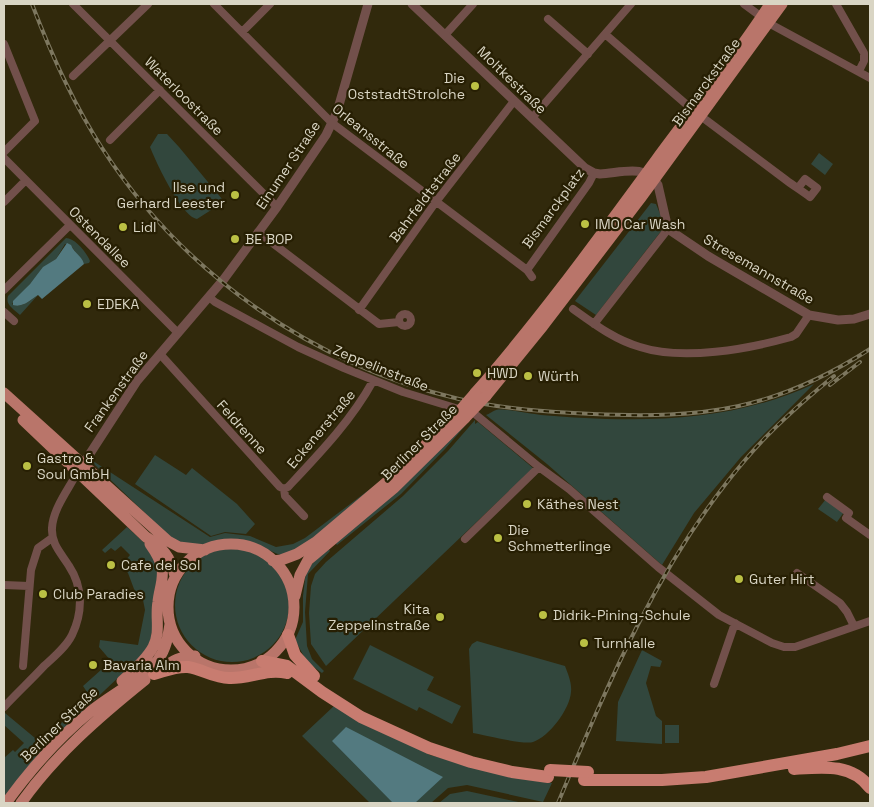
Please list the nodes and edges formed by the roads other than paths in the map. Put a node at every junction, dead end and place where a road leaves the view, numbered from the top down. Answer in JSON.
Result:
{"nodes":[{"id":1,"x":73,"y":4,"type":"edge"},
{"id":2,"x":148,"y":4,"type":"edge"},
{"id":3,"x":214,"y":4,"type":"edge"},
{"id":4,"x":270,"y":4,"type":"edge"},
{"id":5,"x":368,"y":4,"type":"edge"},
{"id":6,"x":412,"y":4,"type":"edge"},
{"id":7,"x":473,"y":4,"type":"edge"},
{"id":8,"x":631,"y":4,"type":"edge"},
{"id":9,"x":744,"y":4,"type":"edge"},
{"id":10,"x":770,"y":4,"type":"edge"},
{"id":11,"x":782,"y":4,"type":"edge"},
{"id":12,"x":836,"y":4,"type":"edge"},
{"id":13,"x":548,"y":19,"type":"dead end"},
{"id":14,"x":765,"y":20,"type":"junction"},
{"id":15,"x":242,"y":32,"type":"junction"},
{"id":16,"x":605,"y":34,"type":"junction"},
{"id":17,"x":445,"y":35,"type":"junction"},
{"id":18,"x":110,"y":40,"type":"junction"},
{"id":19,"x":4,"y":44,"type":"edge"},
{"id":20,"x":588,"y":54,"type":"junction"},
{"id":21,"x":859,"y":71,"type":"junction"},
{"id":22,"x":73,"y":76,"type":"dead end"},
{"id":23,"x":870,"y":78,"type":"edge"},
{"id":24,"x":160,"y":90,"type":"junction"},
{"id":25,"x":514,"y":101,"type":"junction"},
{"id":26,"x":697,"y":113,"type":"junction"},
{"id":27,"x":532,"y":118,"type":"junction"},
{"id":28,"x":332,"y":124,"type":"junction"},
{"id":29,"x":110,"y":140,"type":"dead end"},
{"id":30,"x":4,"y":152,"type":"edge"},
{"id":31,"x":4,"y":158,"type":"edge"},
{"id":32,"x":594,"y":173,"type":"junction"},
{"id":33,"x":651,"y":176,"type":"junction"},
{"id":34,"x":25,"y":181,"type":"junction"},
{"id":35,"x":798,"y":188,"type":"dead end"},
{"id":36,"x":640,"y":199,"type":"junction"},
{"id":37,"x":661,"y":200,"type":"junction"},
{"id":38,"x":4,"y":202,"type":"edge"},
{"id":39,"x":435,"y":202,"type":"junction"},
{"id":40,"x":277,"y":207,"type":"junction"},
{"id":41,"x":70,"y":224,"type":"junction"},
{"id":42,"x":668,"y":229,"type":"junction"},
{"id":43,"x":258,"y":232,"type":"junction"},
{"id":44,"x":527,"y":270,"type":"junction"},
{"id":45,"x":532,"y":277,"type":"dead end"},
{"id":46,"x":4,"y":290,"type":"edge"},
{"id":47,"x":209,"y":297,"type":"junction"},
{"id":48,"x":559,"y":299,"type":"junction"},
{"id":49,"x":358,"y":310,"type":"junction"},
{"id":50,"x":573,"y":310,"type":"dead end"},
{"id":51,"x":4,"y":312,"type":"edge"},
{"id":52,"x":870,"y":314,"type":"edge"},
{"id":53,"x":809,"y":315,"type":"junction"},
{"id":54,"x":14,"y":321,"type":"dead end"},
{"id":55,"x":399,"y":322,"type":"dead end"},
{"id":56,"x":594,"y":324,"type":"junction"},
{"id":57,"x":178,"y":333,"type":"junction"},
{"id":58,"x":160,"y":354,"type":"junction"},
{"id":59,"x":374,"y":381,"type":"junction"},
{"id":60,"x":4,"y":394,"type":"edge"},
{"id":61,"x":4,"y":403,"type":"edge"},
{"id":62,"x":539,"y":467,"type":"junction"},
{"id":63,"x":80,"y":468,"type":"junction"},
{"id":64,"x":284,"y":489,"type":"junction"},
{"id":65,"x":827,"y":497,"type":"dead end"},
{"id":66,"x":304,"y":516,"type":"dead end"},
{"id":67,"x":870,"y":535,"type":"edge"},
{"id":68,"x":146,"y":537,"type":"junction"},
{"id":69,"x":52,"y":538,"type":"junction"},
{"id":70,"x":465,"y":539,"type":"dead end"},
{"id":71,"x":318,"y":545,"type":"junction"},
{"id":72,"x":205,"y":550,"type":"junction"},
{"id":73,"x":273,"y":561,"type":"junction"},
{"id":74,"x":797,"y":573,"type":"dead end"},
{"id":75,"x":175,"y":576,"type":"junction"},
{"id":76,"x":4,"y":585,"type":"edge"},
{"id":77,"x":29,"y":586,"type":"junction"},
{"id":78,"x":294,"y":596,"type":"junction"},
{"id":79,"x":870,"y":621,"type":"edge"},
{"id":80,"x":735,"y":623,"type":"junction"},
{"id":81,"x":170,"y":624,"type":"junction"},
{"id":82,"x":854,"y":626,"type":"junction"},
{"id":83,"x":288,"y":635,"type":"junction"},
{"id":84,"x":195,"y":656,"type":"junction"},
{"id":85,"x":262,"y":661,"type":"junction"},
{"id":86,"x":23,"y":666,"type":"dead end"},
{"id":87,"x":154,"y":674,"type":"junction"},
{"id":88,"x":312,"y":684,"type":"junction"},
{"id":89,"x":714,"y":684,"type":"dead end"},
{"id":90,"x":4,"y":707,"type":"edge"},
{"id":91,"x":90,"y":711,"type":"junction"},
{"id":92,"x":870,"y":738,"type":"edge"},
{"id":93,"x":870,"y":746,"type":"edge"},
{"id":94,"x":549,"y":773,"type":"junction"},
{"id":95,"x":707,"y":773,"type":"junction"},
{"id":96,"x":731,"y":774,"type":"junction"},
{"id":97,"x":870,"y":788,"type":"edge"},
{"id":98,"x":6,"y":803,"type":"edge"},
{"id":99,"x":21,"y":803,"type":"edge"}],
"edges":[{"from":1,"to":18,"type":"street","name":"Waterloostraße"},
{"from":2,"to":18,"type":"street"},
{"from":3,"to":15,"type":"street","name":"Orleansstraße"},
{"from":4,"to":15,"type":"street"},
{"from":5,"to":28,"type":"street","name":"Einumer Straße"},
{"from":6,"to":17,"type":"street","name":"Moltkestraße"},
{"from":7,"to":17,"type":"street"},
{"from":8,"to":16,"type":"street"},
{"from":9,"to":14,"type":"street"},
{"from":10,"to":14,"type":"main road","name":"Bismarckstraße"},
{"from":11,"to":14,"type":"main road","name":"Bismarckstraße"},
{"from":12,"to":21,"type":"street"},
{"from":13,"to":20,"type":"street"},
{"from":14,"to":21,"type":"street"},
{"from":14,"to":26,"type":"main road","name":"Bismarckstraße"},
{"from":15,"to":28,"type":"street","name":"Orleansstraße"},
{"from":16,"to":20,"type":"street"},
{"from":16,"to":26,"type":"street"},
{"from":17,"to":25,"type":"street","name":"Moltkestraße"},
{"from":18,"to":22,"type":"street"},
{"from":18,"to":24,"type":"street","name":"Waterloostraße"},
{"from":19,"to":30,"type":"street"},
{"from":20,"to":27,"type":"street"},
{"from":21,"to":23,"type":"street"},
{"from":24,"to":29,"type":"street"},
{"from":24,"to":40,"type":"street","name":"Waterloostraße"},
{"from":25,"to":27,"type":"street","name":"Moltkestraße"},
{"from":25,"to":39,"type":"street","name":"Bahrfeldtstraße"},
{"from":26,"to":33,"type":"main road","name":"Bismarckstraße"},
{"from":26,"to":35,"type":"street"},
{"from":27,"to":32,"type":"street","name":"Moltkestraße"},
{"from":28,"to":39,"type":"street","name":"Orleansstraße"},
{"from":28,"to":40,"type":"street","name":"Einumer Straße"},
{"from":31,"to":34,"type":"street","name":"Ostendallee"},
{"from":32,"to":33,"type":"street","name":"Bismarckplatz"},
{"from":32,"to":44,"type":"street","name":"Bismarckplatz"},
{"from":33,"to":36,"type":"main road"},
{"from":33,"to":37,"type":"street"},
{"from":33,"to":48,"type":"main road"},
{"from":34,"to":38,"type":"street"},
{"from":34,"to":41,"type":"street","name":"Ostendallee"},
{"from":36,"to":37,"type":"street"},
{"from":36,"to":48,"type":"main road"},
{"from":37,"to":42,"type":"street"},
{"from":39,"to":44,"type":"street","name":"Orleansstraße"},
{"from":39,"to":49,"type":"street","name":"Bahrfeldtstraße"},
{"from":40,"to":43,"type":"street","name":"Einumer Straße"},
{"from":41,"to":46,"type":"street"},
{"from":41,"to":57,"type":"street","name":"Ostendallee"},
{"from":42,"to":53,"type":"street","name":"Stresemannstraße"},
{"from":42,"to":56,"type":"street"},
{"from":43,"to":47,"type":"street","name":"Einumer Straße"},
{"from":43,"to":49,"type":"street"},
{"from":44,"to":45,"type":"street","name":"Bismarckplatz"},
{"from":47,"to":57,"type":"street","name":"Frankenstraße"},
{"from":47,"to":59,"type":"street","name":"Zeppelinstraße"},
{"from":48,"to":71,"type":"main road","name":"Berliner Straße","bridge":true},
{"from":49,"to":55,"type":"street"},
{"from":50,"to":56,"type":"street"},
{"from":51,"to":54,"type":"street"},
{"from":52,"to":53,"type":"street","name":"Stresemannstraße"},
{"from":53,"to":56,"type":"street"},
{"from":57,"to":58,"type":"street","name":"Frankenstraße"},
{"from":58,"to":63,"type":"street","name":"Frankenstraße"},
{"from":58,"to":64,"type":"street","name":"Feldrenne"},
{"from":59,"to":62,"type":"street","name":"Zeppelinstraße"},
{"from":59,"to":64,"type":"street","name":"Eckenerstraße"},
{"from":60,"to":63,"type":"main road"},
{"from":61,"to":63,"type":"main road"},
{"from":62,"to":70,"type":"street"},
{"from":62,"to":80,"type":"street","name":"Zeppelinstraße"},
{"from":63,"to":68,"type":"main road"},
{"from":63,"to":69,"type":"street","name":"Frankenstraße"},
{"from":63,"to":72,"type":"main road"},
{"from":64,"to":66,"type":"street","name":"Feldrenne"},
{"from":65,"to":67,"type":"street"},
{"from":68,"to":75,"type":"main road"},
{"from":68,"to":91,"type":"main road"},
{"from":69,"to":77,"type":"street"},
{"from":69,"to":90,"type":"street"},
{"from":71,"to":73,"type":"main road","name":"Berliner Straße"},
{"from":71,"to":78,"type":"main road","name":"Berliner Straße"},
{"from":72,"to":73,"type":"main road"},
{"from":72,"to":75,"type":"main road"},
{"from":73,"to":78,"type":"main road"},
{"from":74,"to":82,"type":"street"},
{"from":75,"to":81,"type":"main road"},
{"from":76,"to":77,"type":"street"},
{"from":77,"to":86,"type":"street"},
{"from":78,"to":83,"type":"main road"},
{"from":79,"to":82,"type":"street","name":"Zeppelinstraße"},
{"from":80,"to":82,"type":"street","name":"Zeppelinstraße"},
{"from":80,"to":89,"type":"street"},
{"from":81,"to":84,"type":"main road"},
{"from":81,"to":91,"type":"main road","name":"Berliner Straße"},
{"from":83,"to":85,"type":"main road"},
{"from":83,"to":94,"type":"highway"},
{"from":84,"to":85,"type":"main road"},
{"from":84,"to":87,"type":"main road","name":"Berliner Straße"},
{"from":85,"to":88,"type":"highway"},
{"from":87,"to":88,"type":"highway"},
{"from":87,"to":99,"type":"main road","name":"Berliner Straße"},
{"from":88,"to":94,"type":"highway"},
{"from":91,"to":98,"type":"main road","name":"Berliner Straße"},
{"from":92,"to":95,"type":"highway"},
{"from":93,"to":96,"type":"highway"},
{"from":94,"to":95,"type":"highway","bridge":true},
{"from":95,"to":96,"type":"highway"},
{"from":96,"to":97,"type":"highway"}]}
